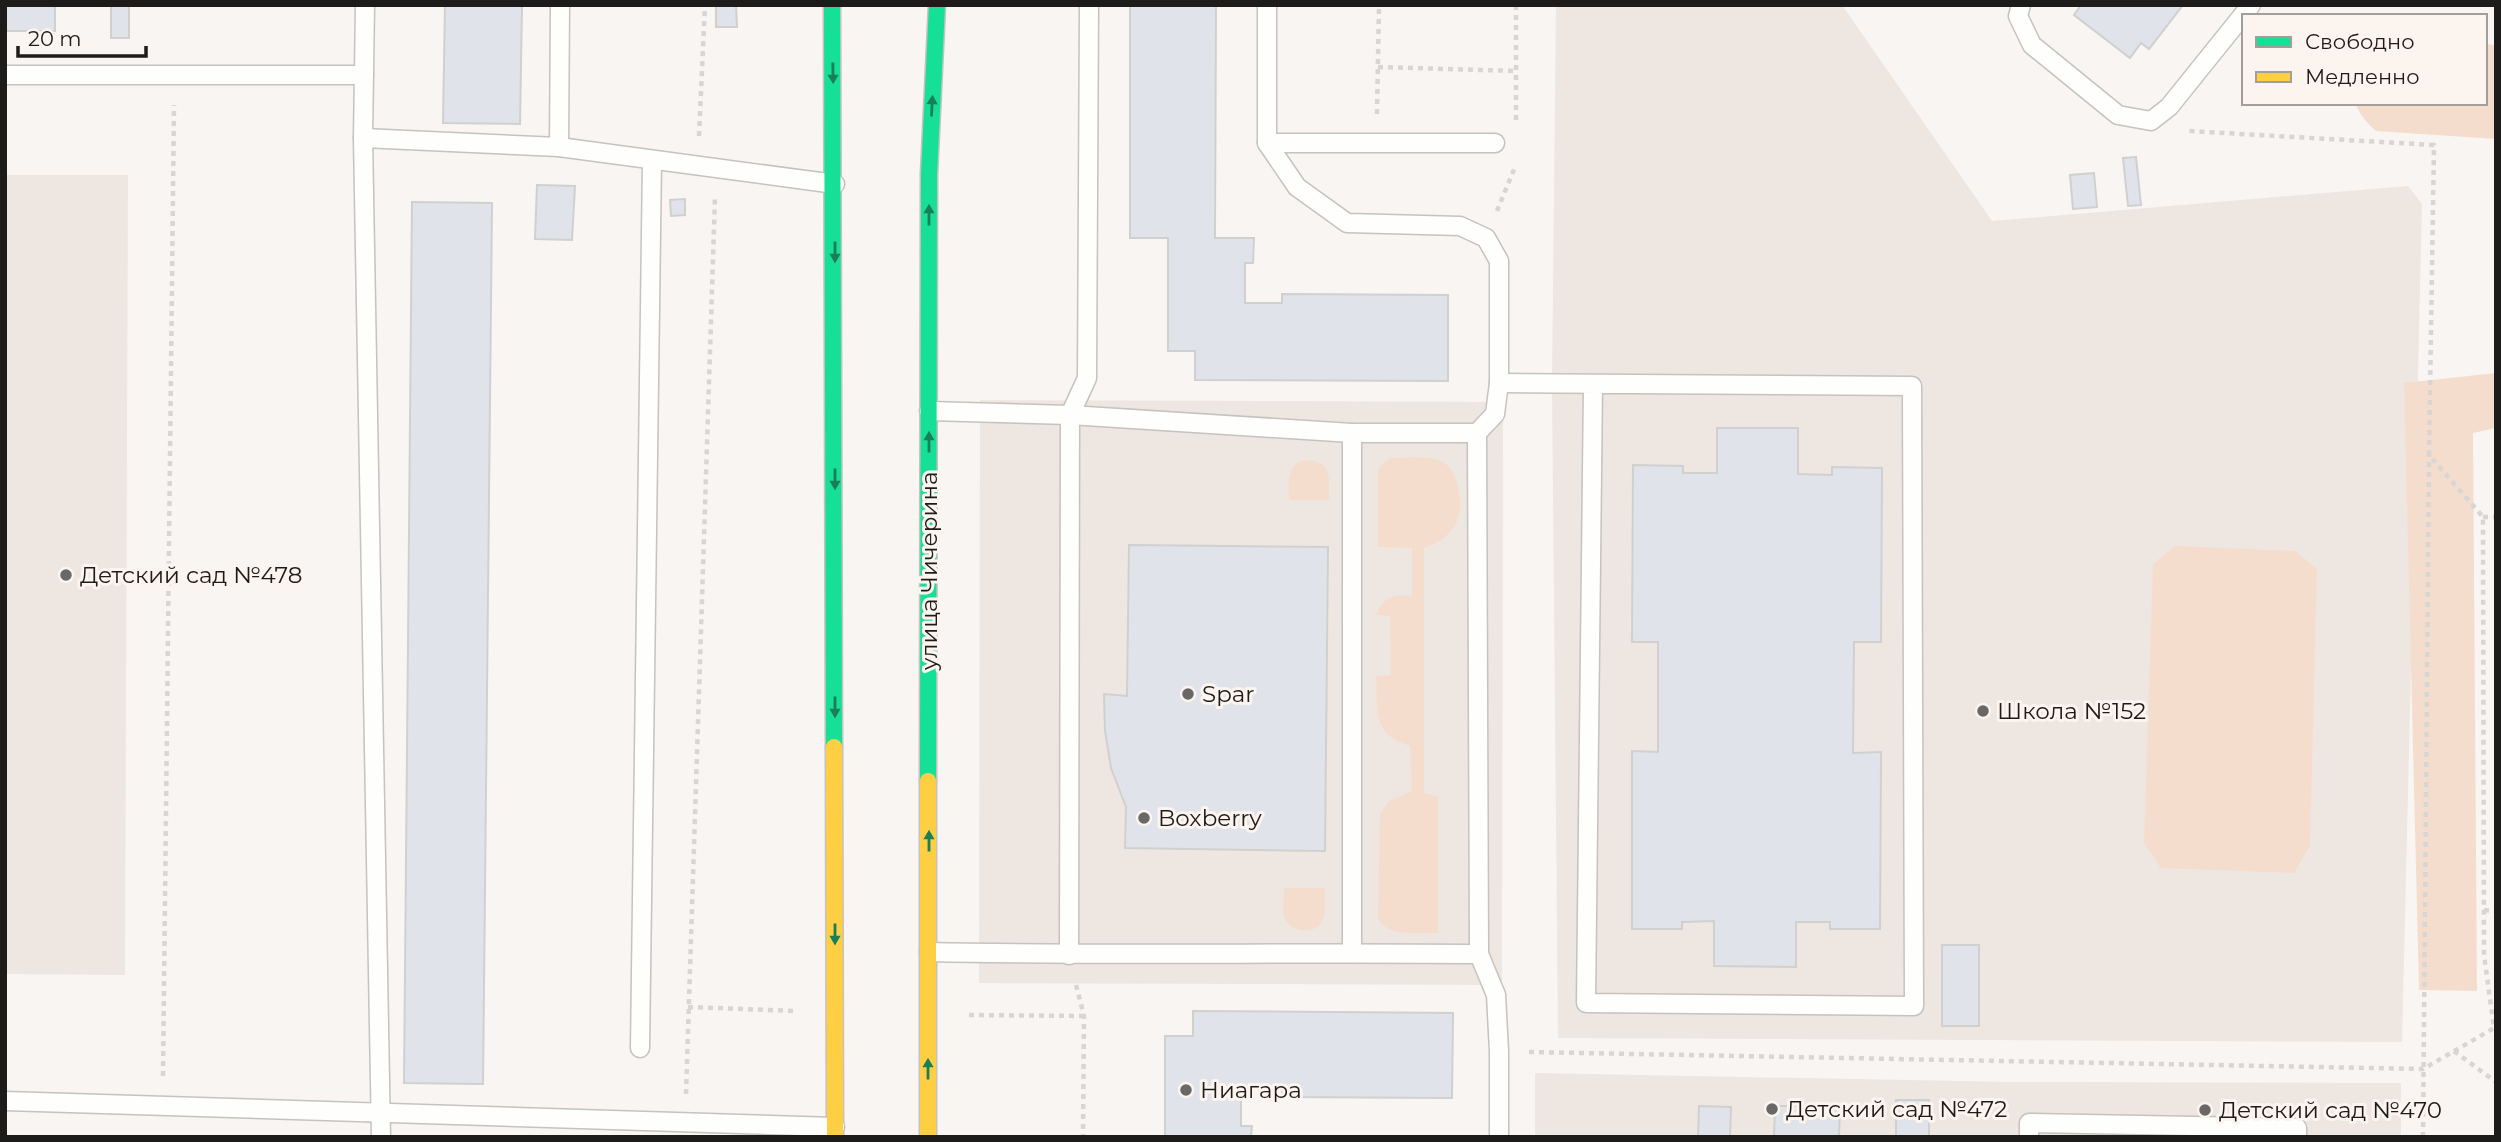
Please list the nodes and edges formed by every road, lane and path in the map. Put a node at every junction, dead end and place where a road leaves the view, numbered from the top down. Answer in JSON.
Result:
{"nodes":[{"id":1,"x":365,"y":5,"type":"edge"},
{"id":2,"x":560,"y":5,"type":"edge"},
{"id":3,"x":705,"y":5,"type":"edge"},
{"id":4,"x":832,"y":5,"type":"edge"},
{"id":5,"x":937,"y":5,"type":"edge"},
{"id":6,"x":1089,"y":5,"type":"edge"},
{"id":7,"x":1267,"y":5,"type":"edge"},
{"id":8,"x":1379,"y":5,"type":"edge"},
{"id":9,"x":2021,"y":5,"type":"edge"},
{"id":10,"x":2242,"y":16,"type":"edge"},
{"id":11,"x":1378,"y":67,"type":"junction"},
{"id":12,"x":1516,"y":71,"type":"dead end"},
{"id":13,"x":5,"y":75,"type":"edge"},
{"id":14,"x":174,"y":75,"type":"junction"},
{"id":15,"x":364,"y":75,"type":"junction"},
{"id":16,"x":2151,"y":121,"type":"junction"},
{"id":17,"x":363,"y":138,"type":"junction"},
{"id":18,"x":1267,"y":143,"type":"junction"},
{"id":19,"x":1377,"y":143,"type":"junction"},
{"id":20,"x":1495,"y":143,"type":"dead end"},
{"id":21,"x":559,"y":147,"type":"junction"},
{"id":22,"x":652,"y":160,"type":"junction"},
{"id":23,"x":698,"y":165,"type":"junction"},
{"id":24,"x":835,"y":184,"type":"junction"},
{"id":25,"x":1499,"y":383,"type":"junction"},
{"id":26,"x":1593,"y":384,"type":"junction"},
{"id":27,"x":929,"y":411,"type":"junction"},
{"id":28,"x":1070,"y":415,"type":"junction"},
{"id":29,"x":1352,"y":433,"type":"junction"},
{"id":30,"x":1477,"y":433,"type":"junction"},
{"id":31,"x":2430,"y":454,"type":"junction"},
{"id":32,"x":2483,"y":517,"type":"junction"},
{"id":33,"x":2496,"y":517,"type":"edge"},
{"id":34,"x":2484,"y":910,"type":"junction"},
{"id":35,"x":2496,"y":911,"type":"edge"},
{"id":36,"x":929,"y":952,"type":"junction"},
{"id":37,"x":1352,"y":953,"type":"junction"},
{"id":38,"x":1479,"y":954,"type":"junction"},
{"id":39,"x":1069,"y":955,"type":"junction"},
{"id":40,"x":2495,"y":1028,"type":"edge"},
{"id":41,"x":640,"y":1048,"type":"dead end"},
{"id":42,"x":1499,"y":1051,"type":"junction"},
{"id":43,"x":2454,"y":1051,"type":"junction"},
{"id":44,"x":2423,"y":1069,"type":"junction"},
{"id":45,"x":2496,"y":1082,"type":"edge"},
{"id":46,"x":5,"y":1101,"type":"edge"},
{"id":47,"x":163,"y":1105,"type":"junction"},
{"id":48,"x":381,"y":1111,"type":"junction"},
{"id":49,"x":685,"y":1121,"type":"junction"},
{"id":50,"x":835,"y":1132,"type":"edge"},
{"id":51,"x":381,"y":1137,"type":"edge"},
{"id":52,"x":928,"y":1137,"type":"edge"},
{"id":53,"x":1083,"y":1137,"type":"edge"},
{"id":54,"x":1499,"y":1137,"type":"edge"},
{"id":55,"x":2029,"y":1137,"type":"edge"},
{"id":56,"x":2297,"y":1137,"type":"edge"},
{"id":57,"x":2423,"y":1137,"type":"edge"}],
"edges":[{"from":1,"to":15,"type":"lane"},
{"from":2,"to":21,"type":"lane"},
{"from":3,"to":23,"type":"path"},
{"from":4,"to":24,"type":"main road","one_way":true},
{"from":27,"to":5,"type":"main road","name":"улица Чичерина","one_way":true},
{"from":6,"to":28,"type":"lane"},
{"from":7,"to":18,"type":"lane"},
{"from":8,"to":11,"type":"path"},
{"from":9,"to":16,"type":"lane"},
{"from":10,"to":16,"type":"lane"},
{"from":11,"to":12,"type":"path"},
{"from":11,"to":19,"type":"path"},
{"from":13,"to":14,"type":"lane"},
{"from":14,"to":15,"type":"lane"},
{"from":14,"to":47,"type":"path"},
{"from":15,"to":17,"type":"lane"},
{"from":16,"to":31,"type":"path"},
{"from":17,"to":21,"type":"lane"},
{"from":17,"to":48,"type":"lane"},
{"from":18,"to":19,"type":"lane"},
{"from":18,"to":25,"type":"lane"},
{"from":19,"to":20,"type":"lane"},
{"from":21,"to":22,"type":"lane"},
{"from":22,"to":23,"type":"lane"},
{"from":22,"to":41,"type":"lane"},
{"from":23,"to":24,"type":"lane"},
{"from":23,"to":49,"type":"path"},
{"from":24,"to":50,"type":"main road","one_way":true},
{"from":25,"to":26,"type":"lane"},
{"from":25,"to":30,"type":"lane"},
{"from":26,"to":26,"type":"lane"},
{"from":27,"to":28,"type":"lane"},
{"from":36,"to":27,"type":"main road","name":"улица Чичерина","one_way":true},
{"from":28,"to":29,"type":"lane"},
{"from":28,"to":39,"type":"lane"},
{"from":29,"to":30,"type":"lane"},
{"from":29,"to":37,"type":"lane"},
{"from":30,"to":38,"type":"lane"},
{"from":31,"to":32,"type":"path"},
{"from":31,"to":44,"type":"path"},
{"from":32,"to":33,"type":"path"},
{"from":32,"to":34,"type":"path"},
{"from":34,"to":35,"type":"path"},
{"from":34,"to":40,"type":"path"},
{"from":36,"to":39,"type":"lane"},
{"from":52,"to":36,"type":"main road","name":"улица Чичерина","one_way":true},
{"from":37,"to":38,"type":"lane"},
{"from":37,"to":39,"type":"lane"},
{"from":38,"to":42,"type":"lane"},
{"from":39,"to":53,"type":"path"},
{"from":40,"to":43,"type":"path"},
{"from":42,"to":44,"type":"path"},
{"from":42,"to":54,"type":"lane"},
{"from":43,"to":44,"type":"path"},
{"from":43,"to":45,"type":"path"},
{"from":44,"to":57,"type":"path"},
{"from":46,"to":47,"type":"lane"},
{"from":47,"to":48,"type":"lane"},
{"from":48,"to":49,"type":"lane"},
{"from":48,"to":51,"type":"lane"},
{"from":49,"to":50,"type":"lane"},
{"from":55,"to":56,"type":"lane"}]}
